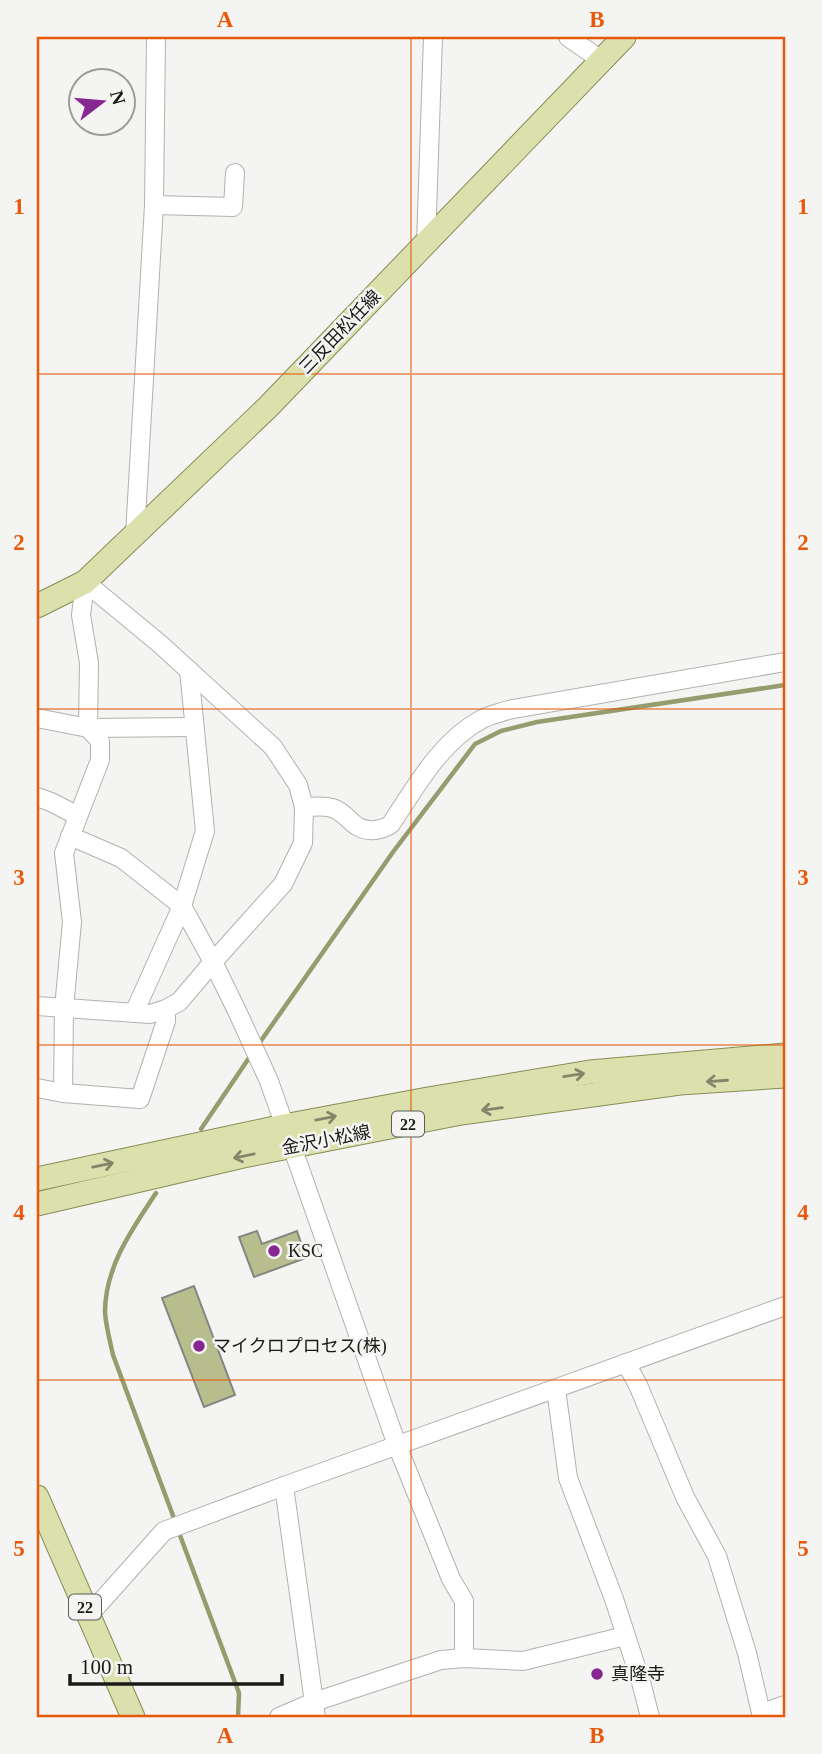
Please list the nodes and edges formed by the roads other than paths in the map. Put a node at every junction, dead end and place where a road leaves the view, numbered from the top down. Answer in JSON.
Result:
{"nodes":[{"id":1,"x":156,"y":37,"type":"edge"},
{"id":2,"x":433,"y":37,"type":"edge"},
{"id":3,"x":568,"y":37,"type":"edge"},
{"id":4,"x":624,"y":37,"type":"edge"},
{"id":5,"x":601,"y":60,"type":"junction"},
{"id":6,"x":235,"y":173,"type":"dead end"},
{"id":7,"x":154,"y":205,"type":"junction"},
{"id":8,"x":426,"y":243,"type":"junction"},
{"id":9,"x":135,"y":535,"type":"junction"},
{"id":10,"x":85,"y":582,"type":"junction"},
{"id":11,"x":37,"y":606,"type":"edge"},
{"id":12,"x":785,"y":662,"type":"edge"},
{"id":13,"x":188,"y":670,"type":"junction"},
{"id":14,"x":37,"y":718,"type":"edge"},
{"id":15,"x":88,"y":727,"type":"junction"},
{"id":16,"x":194,"y":727,"type":"junction"},
{"id":17,"x":37,"y":797,"type":"edge"},
{"id":18,"x":304,"y":807,"type":"junction"},
{"id":19,"x":78,"y":816,"type":"junction"},
{"id":20,"x":70,"y":836,"type":"junction"},
{"id":21,"x":183,"y":906,"type":"junction"},
{"id":22,"x":213,"y":962,"type":"junction"},
{"id":23,"x":37,"y":1006,"type":"edge"},
{"id":24,"x":64,"y":1008,"type":"junction"},
{"id":25,"x":166,"y":1009,"type":"junction"},
{"id":26,"x":134,"y":1013,"type":"junction"},
{"id":27,"x":785,"y":1055,"type":"edge"},
{"id":28,"x":785,"y":1076,"type":"edge"},
{"id":29,"x":37,"y":1088,"type":"edge"},
{"id":30,"x":63,"y":1093,"type":"junction"},
{"id":31,"x":288,"y":1136,"type":"junction"},
{"id":32,"x":37,"y":1179,"type":"edge"},
{"id":33,"x":37,"y":1205,"type":"edge"},
{"id":34,"x":785,"y":1306,"type":"edge"},
{"id":35,"x":626,"y":1363,"type":"junction"},
{"id":36,"x":556,"y":1389,"type":"junction"},
{"id":37,"x":397,"y":1445,"type":"junction"},
{"id":38,"x":284,"y":1486,"type":"junction"},
{"id":39,"x":37,"y":1497,"type":"edge"},
{"id":40,"x":89,"y":1615,"type":"junction"},
{"id":41,"x":625,"y":1636,"type":"junction"},
{"id":42,"x":464,"y":1658,"type":"junction"},
{"id":43,"x":785,"y":1704,"type":"edge"},
{"id":44,"x":315,"y":1710,"type":"edge"},
{"id":45,"x":762,"y":1715,"type":"edge"},
{"id":46,"x":133,"y":1717,"type":"edge"},
{"id":47,"x":279,"y":1717,"type":"edge"},
{"id":48,"x":650,"y":1717,"type":"edge"}],
"edges":[{"from":1,"to":7,"type":"street"},
{"from":2,"to":8,"type":"street"},
{"from":3,"to":5,"type":"street"},
{"from":4,"to":5,"type":"main road","name":"三反田松任線"},
{"from":5,"to":8,"type":"main road","name":"三反田松任線"},
{"from":6,"to":7,"type":"street"},
{"from":7,"to":9,"type":"street"},
{"from":8,"to":9,"type":"main road","name":"三反田松任線"},
{"from":9,"to":10,"type":"main road","name":"三反田松任線"},
{"from":10,"to":11,"type":"main road","name":"三反田松任線"},
{"from":10,"to":13,"type":"street"},
{"from":10,"to":15,"type":"street"},
{"from":12,"to":18,"type":"street"},
{"from":13,"to":16,"type":"street"},
{"from":13,"to":18,"type":"street"},
{"from":14,"to":15,"type":"street"},
{"from":15,"to":16,"type":"street"},
{"from":15,"to":19,"type":"street"},
{"from":16,"to":21,"type":"street"},
{"from":17,"to":19,"type":"street"},
{"from":18,"to":22,"type":"street"},
{"from":19,"to":20,"type":"street"},
{"from":20,"to":21,"type":"street"},
{"from":20,"to":24,"type":"street"},
{"from":21,"to":22,"type":"street"},
{"from":21,"to":26,"type":"street"},
{"from":22,"to":25,"type":"street"},
{"from":22,"to":31,"type":"street"},
{"from":23,"to":24,"type":"street"},
{"from":24,"to":26,"type":"street"},
{"from":24,"to":30,"type":"street"},
{"from":25,"to":26,"type":"street"},
{"from":25,"to":30,"type":"street"},
{"from":31,"to":27,"type":"main road","name":"金沢小松線","number":"22","one_way":true},
{"from":28,"to":31,"type":"main road","name":"金沢小松線","number":"22","one_way":true},
{"from":29,"to":30,"type":"street"},
{"from":32,"to":31,"type":"main road","name":"金沢小松線","number":"22","one_way":true},
{"from":31,"to":33,"type":"main road","name":"金沢小松線","number":"22","one_way":true},
{"from":31,"to":37,"type":"street"},
{"from":34,"to":35,"type":"street"},
{"from":35,"to":36,"type":"street"},
{"from":35,"to":45,"type":"street"},
{"from":36,"to":37,"type":"street"},
{"from":36,"to":41,"type":"street"},
{"from":37,"to":38,"type":"street"},
{"from":37,"to":42,"type":"street"},
{"from":38,"to":40,"type":"street"},
{"from":38,"to":44,"type":"street"},
{"from":39,"to":40,"type":"main road","number":"22"},
{"from":40,"to":46,"type":"main road","number":"22"},
{"from":41,"to":42,"type":"street"},
{"from":41,"to":48,"type":"street"},
{"from":42,"to":44,"type":"street"},
{"from":43,"to":45,"type":"street"},
{"from":44,"to":47,"type":"street"}]}
